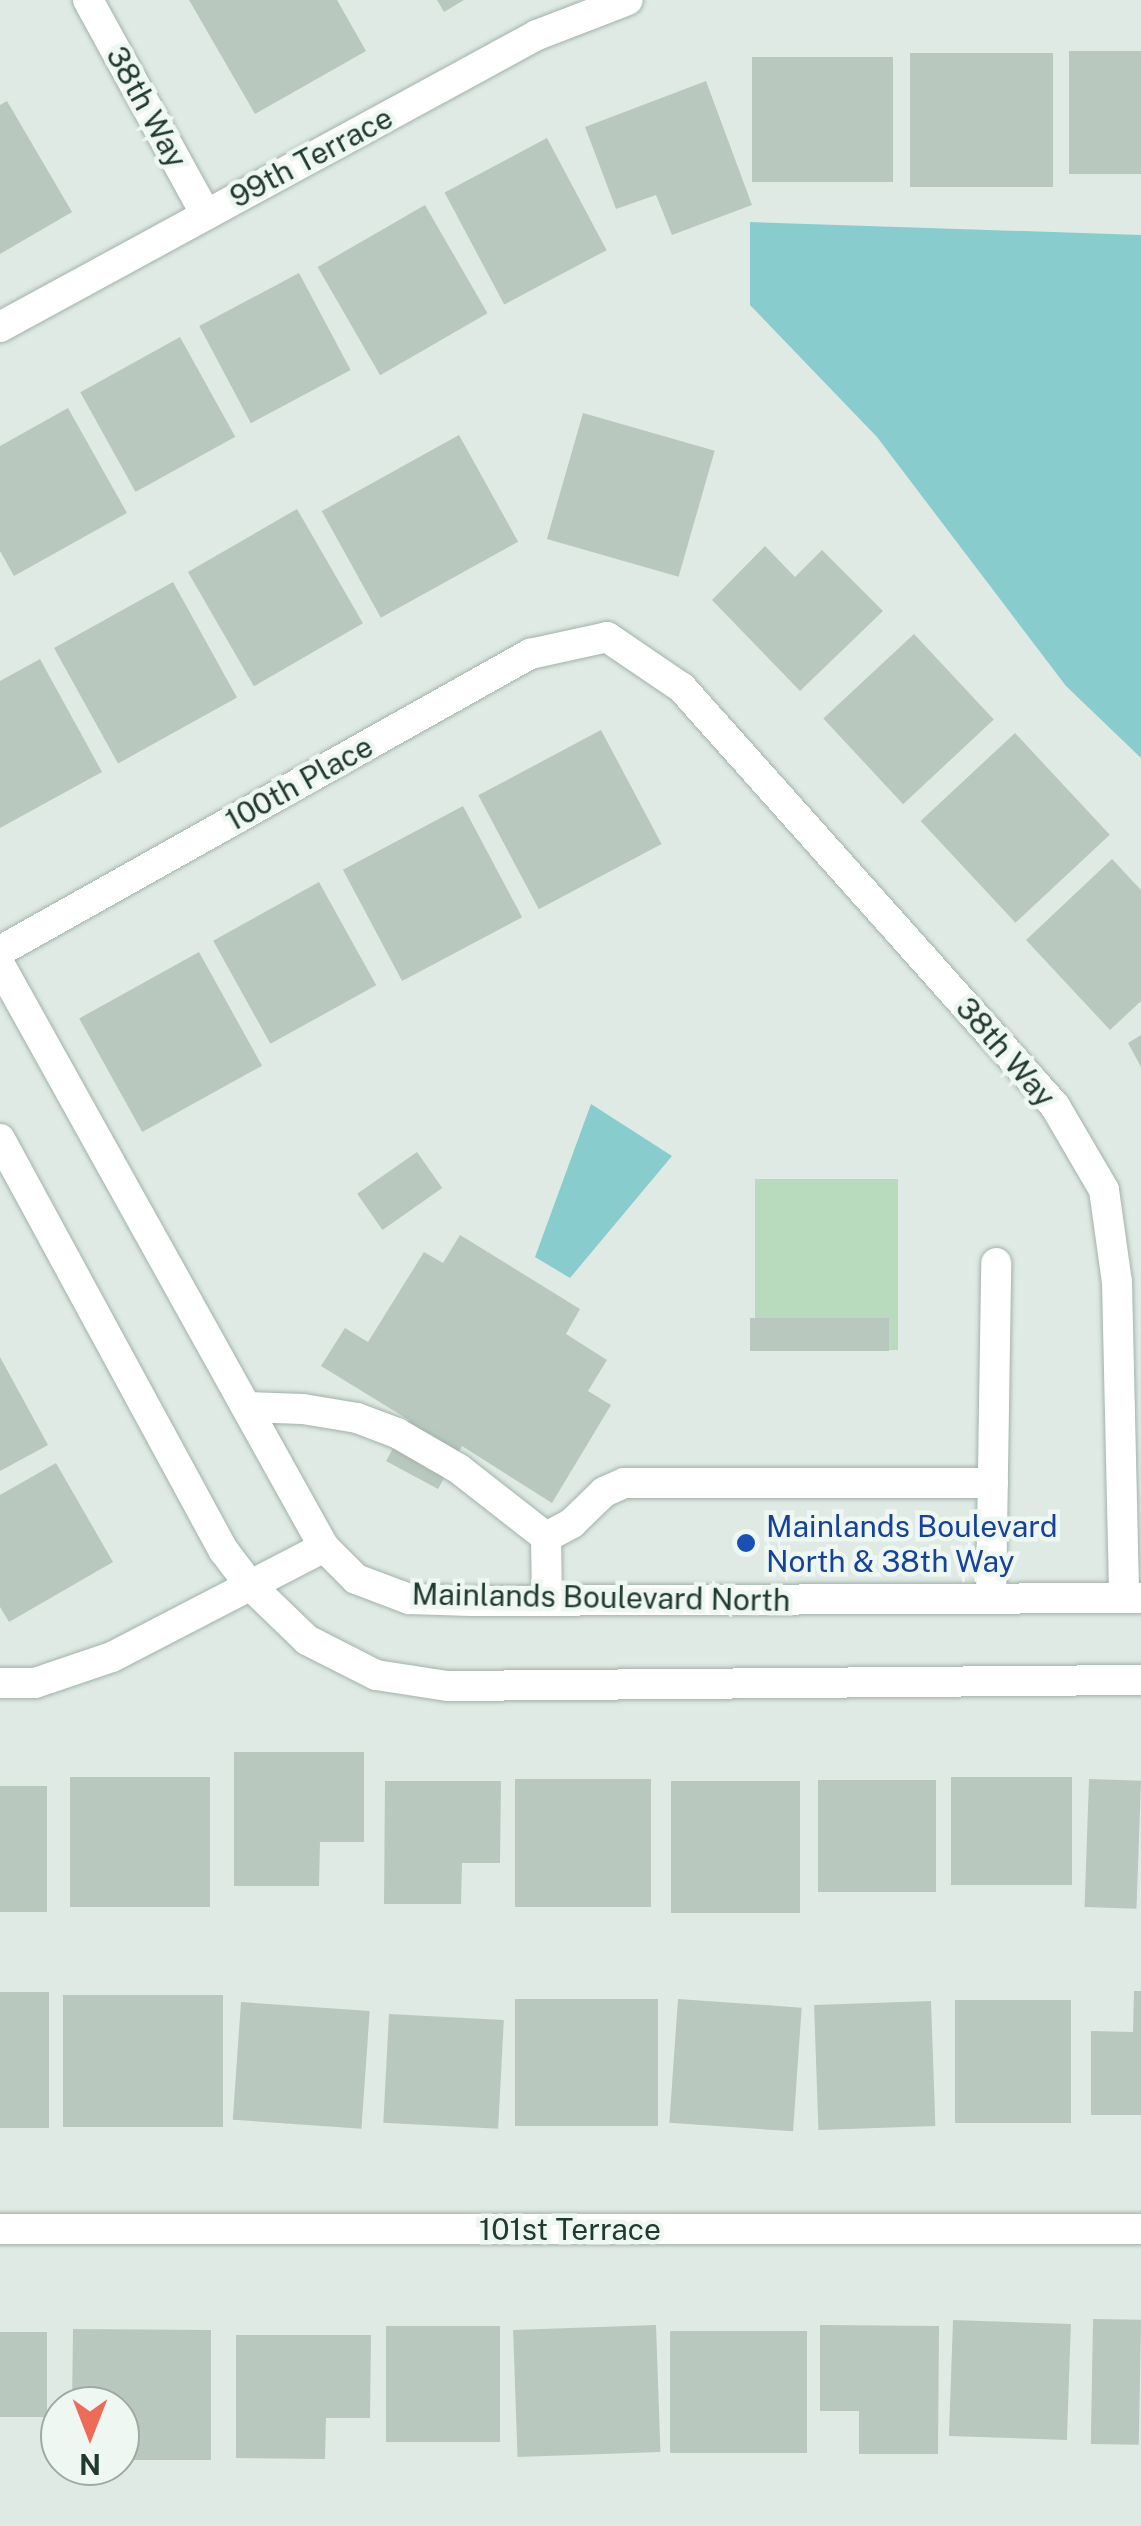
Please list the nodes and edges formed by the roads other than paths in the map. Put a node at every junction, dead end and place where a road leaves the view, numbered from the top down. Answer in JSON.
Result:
{"nodes":[{"id":1,"x":88,"y":0,"type":"edge"},
{"id":2,"x":628,"y":0,"type":"edge"},
{"id":3,"x":206,"y":213,"type":"junction"},
{"id":4,"x":0,"y":327,"type":"edge"},
{"id":5,"x":607,"y":637,"type":"joint"},
{"id":6,"x":0,"y":951,"type":"edge"},
{"id":7,"x":0,"y":966,"type":"edge"},
{"id":8,"x":0,"y":1139,"type":"edge"},
{"id":9,"x":996,"y":1264,"type":"dead end"},
{"id":10,"x":246,"y":1407,"type":"junction"},
{"id":11,"x":993,"y":1483,"type":"junction"},
{"id":12,"x":546,"y":1538,"type":"junction"},
{"id":13,"x":324,"y":1547,"type":"junction"},
{"id":14,"x":249,"y":1584,"type":"junction"},
{"id":15,"x":991,"y":1598,"type":"junction"},
{"id":16,"x":1133,"y":1598,"type":"edge"},
{"id":17,"x":548,"y":1601,"type":"junction"},
{"id":18,"x":1141,"y":1680,"type":"edge"},
{"id":19,"x":0,"y":1683,"type":"edge"},
{"id":20,"x":1141,"y":2228,"type":"edge"},
{"id":21,"x":0,"y":2229,"type":"edge"}],
"edges":[{"from":1,"to":3,"type":"street","name":"38th Way"},
{"from":2,"to":3,"type":"street","name":"99th Terrace"},
{"from":3,"to":4,"type":"street","name":"99th Terrace"},
{"from":5,"to":6,"type":"street","name":"100th Place"},
{"from":5,"to":16,"type":"street","name":"38th Way"},
{"from":7,"to":10,"type":"street","name":"Mainlands Boulevard North"},
{"from":8,"to":14,"type":"street"},
{"from":9,"to":11,"type":"street"},
{"from":10,"to":12,"type":"street"},
{"from":10,"to":13,"type":"street","name":"Mainlands Boulevard North"},
{"from":11,"to":12,"type":"street"},
{"from":11,"to":15,"type":"street"},
{"from":12,"to":17,"type":"street"},
{"from":13,"to":14,"type":"street"},
{"from":13,"to":17,"type":"street","name":"Mainlands Boulevard North"},
{"from":14,"to":18,"type":"street"},
{"from":14,"to":19,"type":"street"},
{"from":15,"to":16,"type":"street","name":"Mainlands Boulevard North"},
{"from":15,"to":17,"type":"street","name":"Mainlands Boulevard North"},
{"from":20,"to":21,"type":"street","name":"101st Terrace"}]}
